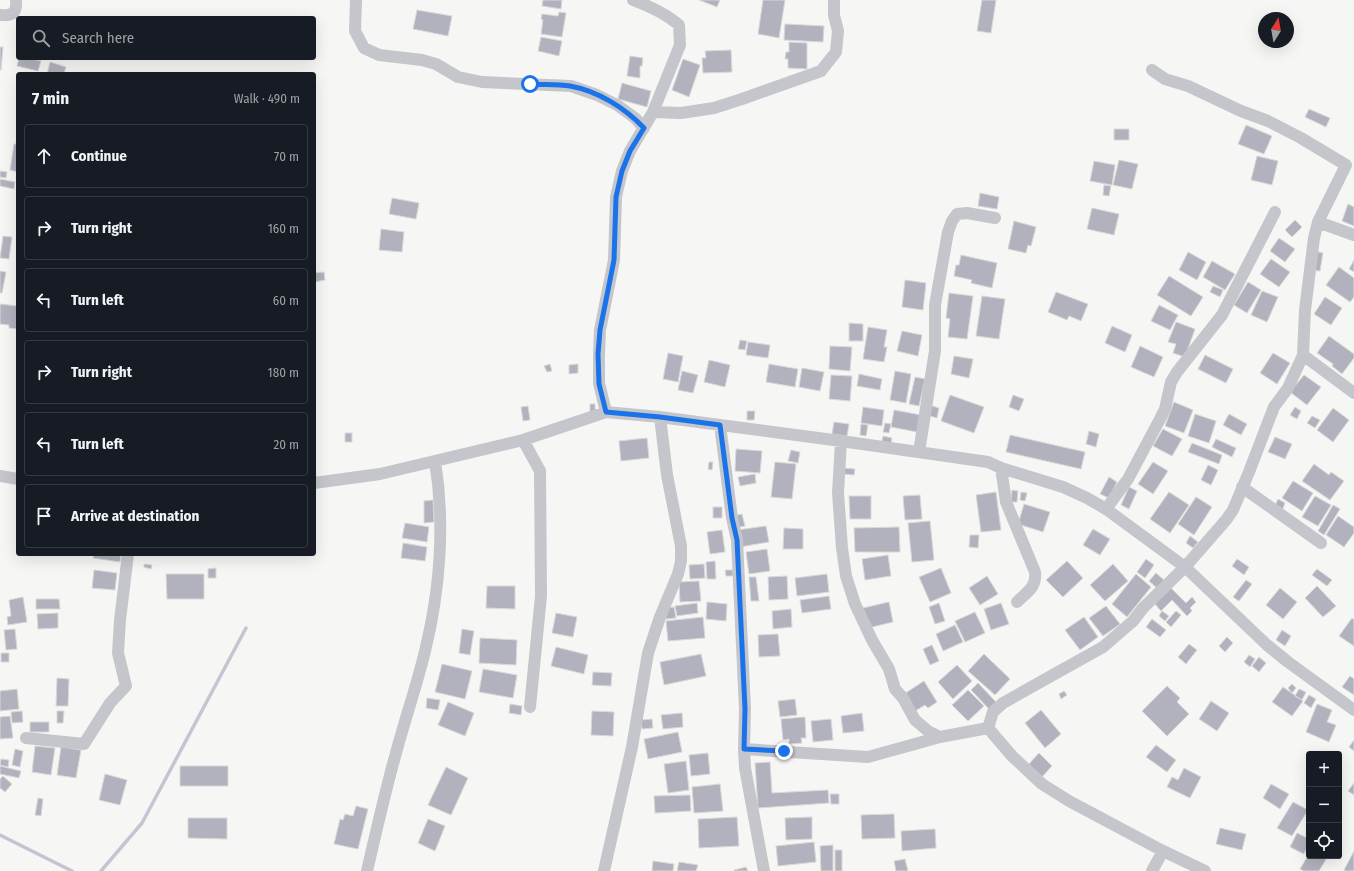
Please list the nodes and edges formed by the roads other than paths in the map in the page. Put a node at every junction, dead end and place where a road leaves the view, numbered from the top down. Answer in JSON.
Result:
{"nodes":[{"id":1,"x":16,"y":0,"type":"edge"},
{"id":2,"x":356,"y":0,"type":"edge"},
{"id":3,"x":633,"y":0,"type":"edge"},
{"id":4,"x":834,"y":0,"type":"edge"},
{"id":5,"x":0,"y":15,"type":"edge"},
{"id":6,"x":1152,"y":70,"type":"dead end"},
{"id":7,"x":653,"y":112,"type":"junction"},
{"id":8,"x":644,"y":128,"type":"junction"},
{"id":9,"x":1276,"y":212,"type":"dead end"},
{"id":10,"x":996,"y":218,"type":"dead end"},
{"id":11,"x":1318,"y":222,"type":"junction"},
{"id":12,"x":1354,"y":235,"type":"edge"},
{"id":13,"x":1303,"y":355,"type":"junction"},
{"id":14,"x":1354,"y":393,"type":"edge"},
{"id":15,"x":606,"y":412,"type":"junction"},
{"id":16,"x":660,"y":417,"type":"junction"},
{"id":17,"x":720,"y":425,"type":"junction"},
{"id":18,"x":523,"y":440,"type":"junction"},
{"id":19,"x":841,"y":441,"type":"junction"},
{"id":20,"x":919,"y":452,"type":"junction"},
{"id":21,"x":435,"y":461,"type":"junction"},
{"id":22,"x":1001,"y":468,"type":"junction"},
{"id":23,"x":0,"y":476,"type":"edge"},
{"id":24,"x":16,"y":479,"type":"edge"},
{"id":25,"x":316,"y":483,"type":"edge"},
{"id":26,"x":1242,"y":487,"type":"junction"},
{"id":27,"x":1106,"y":509,"type":"junction"},
{"id":28,"x":1321,"y":543,"type":"dead end"},
{"id":29,"x":128,"y":556,"type":"edge"},
{"id":30,"x":1185,"y":567,"type":"junction"},
{"id":31,"x":1017,"y":602,"type":"dead end"},
{"id":32,"x":530,"y":707,"type":"dead end"},
{"id":33,"x":1354,"y":710,"type":"edge"},
{"id":34,"x":988,"y":728,"type":"junction"},
{"id":35,"x":940,"y":737,"type":"junction"},
{"id":36,"x":26,"y":738,"type":"dead end"},
{"id":37,"x":744,"y":749,"type":"junction"},
{"id":38,"x":1162,"y":851,"type":"junction"},
{"id":39,"x":367,"y":871,"type":"edge"},
{"id":40,"x":604,"y":871,"type":"edge"},
{"id":41,"x":764,"y":871,"type":"edge"},
{"id":42,"x":1152,"y":871,"type":"edge"},
{"id":43,"x":1205,"y":871,"type":"edge"}],
"edges":[{"from":1,"to":5,"type":"street"},
{"from":2,"to":8,"type":"street"},
{"from":3,"to":7,"type":"street"},
{"from":4,"to":7,"type":"street"},
{"from":6,"to":11,"type":"street"},
{"from":7,"to":8,"type":"street"},
{"from":8,"to":15,"type":"street"},
{"from":9,"to":27,"type":"street"},
{"from":10,"to":20,"type":"street"},
{"from":11,"to":12,"type":"street"},
{"from":11,"to":13,"type":"street"},
{"from":13,"to":14,"type":"street"},
{"from":13,"to":26,"type":"street"},
{"from":15,"to":16,"type":"street"},
{"from":15,"to":18,"type":"street"},
{"from":16,"to":17,"type":"street"},
{"from":16,"to":40,"type":"street"},
{"from":17,"to":19,"type":"street"},
{"from":17,"to":37,"type":"street"},
{"from":18,"to":21,"type":"street"},
{"from":18,"to":32,"type":"street"},
{"from":19,"to":20,"type":"street"},
{"from":19,"to":35,"type":"street"},
{"from":20,"to":22,"type":"street"},
{"from":21,"to":25,"type":"street"},
{"from":21,"to":39,"type":"street"},
{"from":22,"to":27,"type":"street"},
{"from":22,"to":31,"type":"street"},
{"from":23,"to":24,"type":"street"},
{"from":26,"to":28,"type":"street"},
{"from":26,"to":30,"type":"street"},
{"from":27,"to":30,"type":"street"},
{"from":29,"to":36,"type":"street"},
{"from":30,"to":33,"type":"street"},
{"from":30,"to":34,"type":"street"},
{"from":34,"to":35,"type":"street"},
{"from":34,"to":38,"type":"street"},
{"from":35,"to":37,"type":"street"},
{"from":37,"to":41,"type":"street"},
{"from":38,"to":42,"type":"street"},
{"from":38,"to":43,"type":"street"}]}
